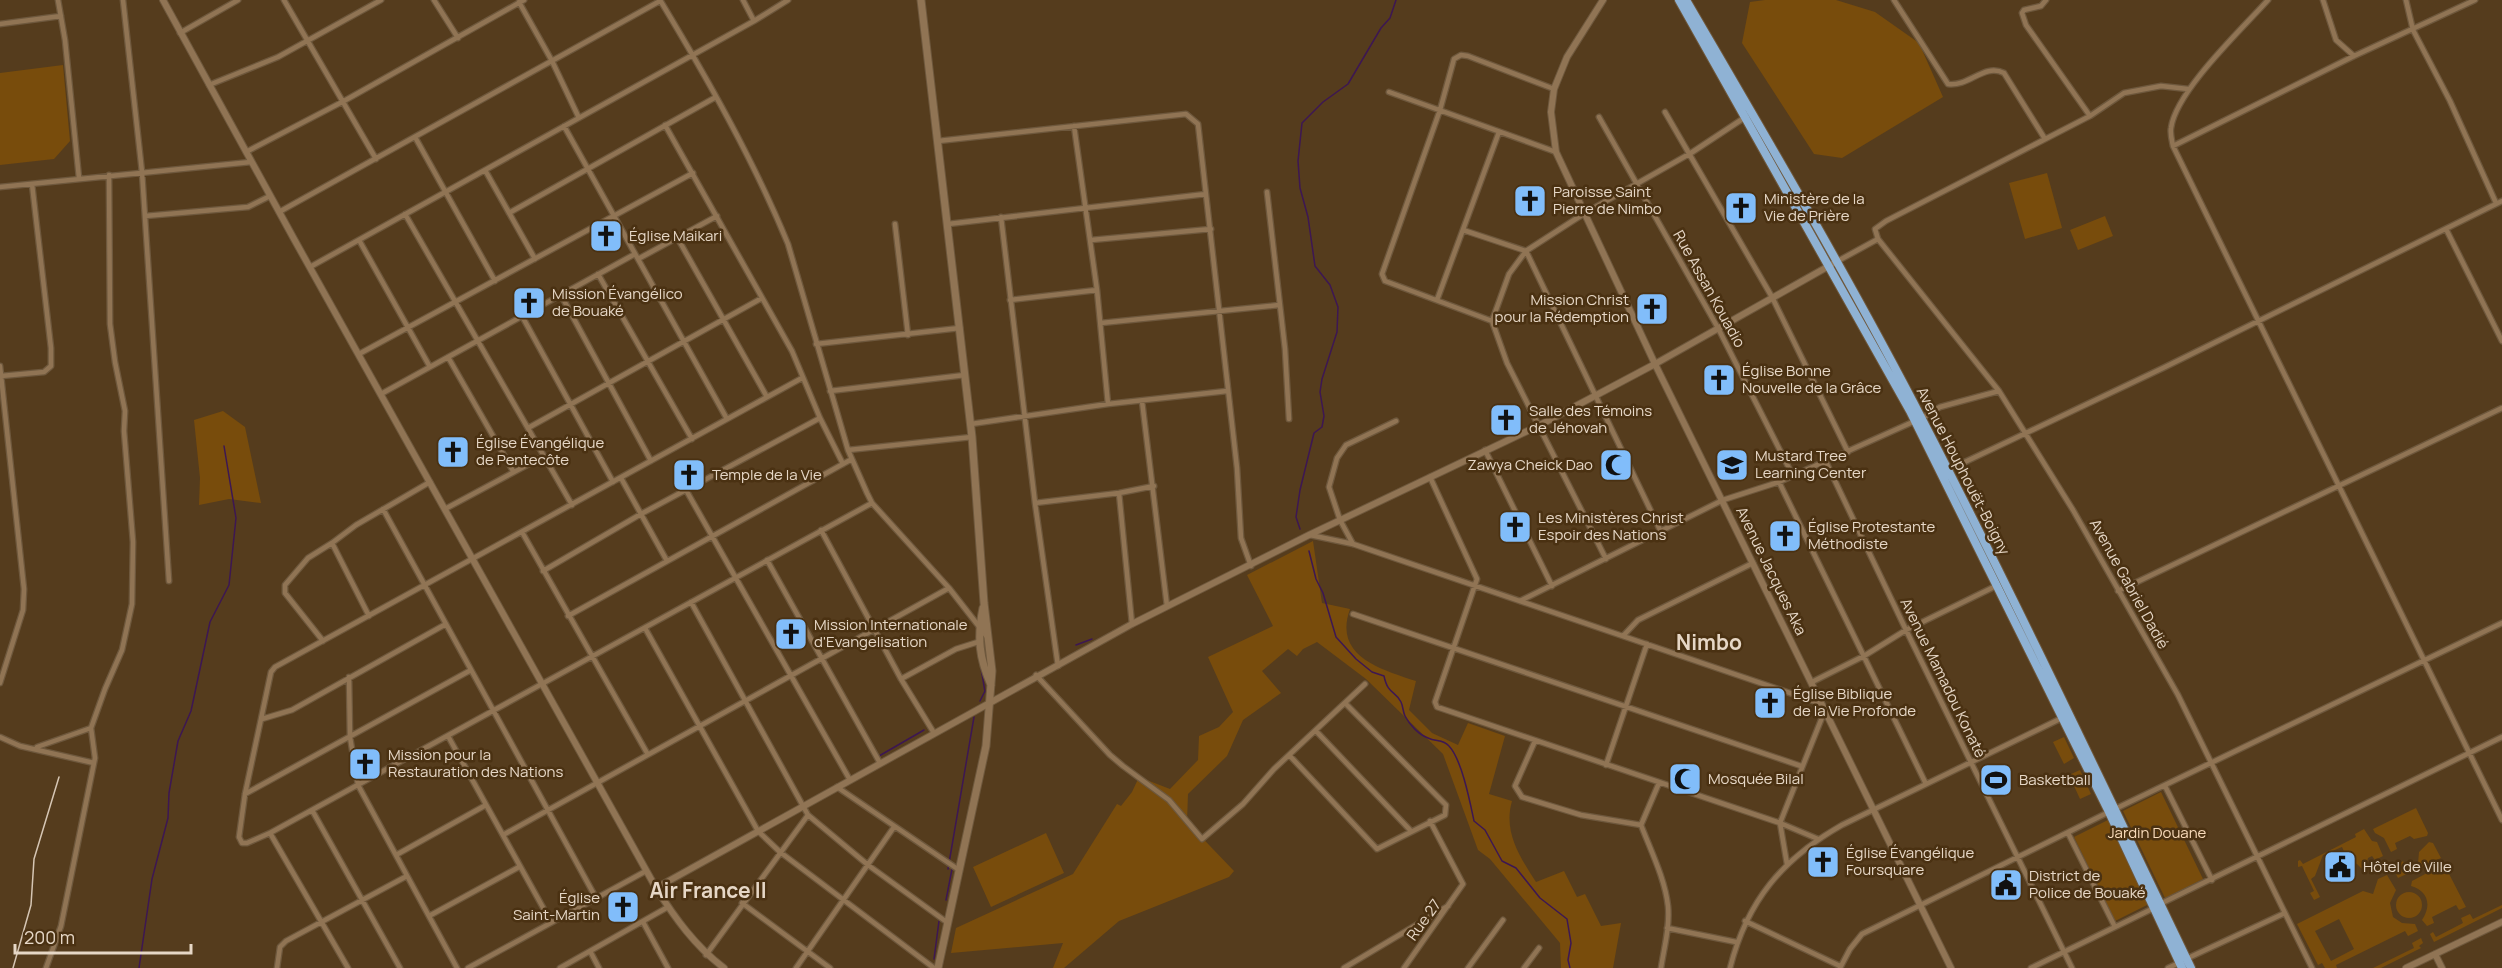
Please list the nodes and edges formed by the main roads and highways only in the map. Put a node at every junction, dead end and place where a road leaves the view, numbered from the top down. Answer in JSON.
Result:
{"nodes":[{"id":1,"x":921,"y":0,"type":"edge"},
{"id":2,"x":1679,"y":0,"type":"edge"},
{"id":3,"x":1686,"y":0,"type":"edge"},
{"id":4,"x":1832,"y":264,"type":"junction"},
{"id":5,"x":1919,"y":420,"type":"junction"},
{"id":6,"x":984,"y":603,"type":"junction"},
{"id":7,"x":992,"y":687,"type":"junction"},
{"id":8,"x":2112,"y":811,"type":"junction"},
{"id":9,"x":2183,"y":963,"type":"edge"},
{"id":10,"x":936,"y":968,"type":"edge"},
{"id":11,"x":2191,"y":968,"type":"edge"}],
"edges":[{"from":1,"to":6,"type":"main road"},
{"from":2,"to":4,"type":"highway","name":"Avenue Houphouët-Boigny"},
{"from":3,"to":4,"type":"highway","name":"Avenue Houphouët-Boigny"},
{"from":4,"to":5,"type":"highway","name":"Avenue Houphouët-Boigny"},
{"from":5,"to":8,"type":"highway","name":"Avenue Houphouët-Boigny"},
{"from":5,"to":8,"type":"highway","name":"Avenue Houphouët-Boigny"},
{"from":6,"to":7,"type":"main road"},
{"from":6,"to":7,"type":"main road"},
{"from":7,"to":10,"type":"main road"},
{"from":8,"to":9,"type":"highway","name":"Avenue Houphouët-Boigny"},
{"from":9,"to":11,"type":"highway","name":"Avenue Houphouët-Boigny"}]}
